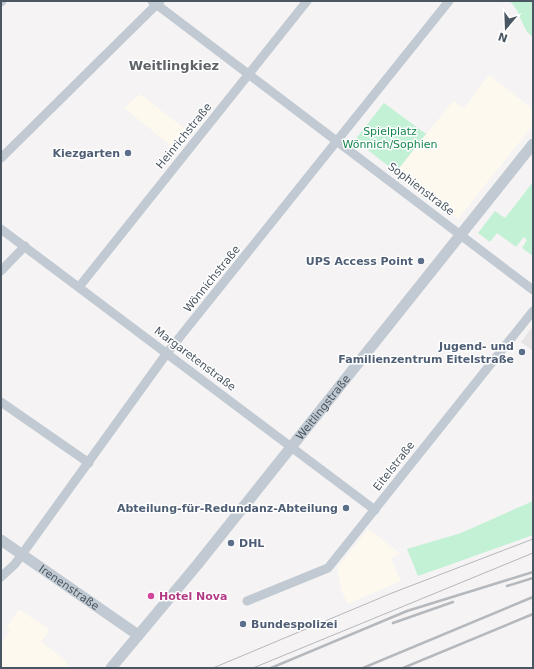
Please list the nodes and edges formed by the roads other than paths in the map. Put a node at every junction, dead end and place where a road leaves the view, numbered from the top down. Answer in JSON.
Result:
{"nodes":[{"id":1,"x":308,"y":1,"type":"edge"},
{"id":2,"x":449,"y":1,"type":"edge"},
{"id":3,"x":156,"y":2,"type":"edge"},
{"id":4,"x":249,"y":74,"type":"junction"},
{"id":5,"x":337,"y":140,"type":"junction"},
{"id":6,"x":533,"y":144,"type":"edge"},
{"id":7,"x":1,"y":158,"type":"edge"},
{"id":8,"x":1,"y":229,"type":"edge"},
{"id":9,"x":461,"y":234,"type":"junction"},
{"id":10,"x":24,"y":246,"type":"junction"},
{"id":11,"x":1,"y":270,"type":"edge"},
{"id":12,"x":79,"y":287,"type":"junction"},
{"id":13,"x":533,"y":290,"type":"edge"},
{"id":14,"x":533,"y":311,"type":"edge"},
{"id":15,"x":167,"y":353,"type":"junction"},
{"id":16,"x":1,"y":402,"type":"edge"},
{"id":17,"x":292,"y":447,"type":"junction"},
{"id":18,"x":89,"y":463,"type":"junction"},
{"id":19,"x":375,"y":510,"type":"junction"},
{"id":20,"x":1,"y":540,"type":"edge"},
{"id":21,"x":22,"y":554,"type":"junction"},
{"id":22,"x":1,"y":577,"type":"edge"},
{"id":23,"x":246,"y":601,"type":"dead end"},
{"id":24,"x":138,"y":635,"type":"junction"},
{"id":25,"x":111,"y":668,"type":"edge"}],
"edges":[{"from":1,"to":4,"type":"street","name":"Heinrichstraße"},
{"from":2,"to":5,"type":"street","name":"Wönnichstraße"},
{"from":3,"to":4,"type":"street","name":"Sophienstraße"},
{"from":3,"to":7,"type":"street"},
{"from":4,"to":5,"type":"street","name":"Sophienstraße"},
{"from":4,"to":12,"type":"street","name":"Heinrichstraße"},
{"from":5,"to":9,"type":"street","name":"Sophienstraße"},
{"from":5,"to":15,"type":"street","name":"Wönnichstraße"},
{"from":6,"to":9,"type":"street","name":"Weitlingstraße"},
{"from":8,"to":10,"type":"street","name":"Margaretenstraße"},
{"from":9,"to":13,"type":"street","name":"Sophienstraße"},
{"from":9,"to":17,"type":"street","name":"Weitlingstraße"},
{"from":10,"to":11,"type":"street"},
{"from":10,"to":12,"type":"street","name":"Margaretenstraße"},
{"from":12,"to":15,"type":"street","name":"Margaretenstraße"},
{"from":14,"to":19,"type":"street","name":"Eitelstraße"},
{"from":15,"to":17,"type":"street","name":"Margaretenstraße"},
{"from":15,"to":18,"type":"street","name":"Wönnichstraße"},
{"from":16,"to":18,"type":"street"},
{"from":17,"to":19,"type":"street","name":"Margaretenstraße"},
{"from":17,"to":24,"type":"street","name":"Weitlingstraße"},
{"from":18,"to":21,"type":"street","name":"Wönnichstraße"},
{"from":19,"to":23,"type":"street","name":"Eitelstraße"},
{"from":20,"to":21,"type":"street","name":"Irenenstraße"},
{"from":21,"to":22,"type":"street","name":"Wönnichstraße"},
{"from":21,"to":24,"type":"street","name":"Irenenstraße"},
{"from":24,"to":25,"type":"street","name":"Weitlingstraße"}]}
